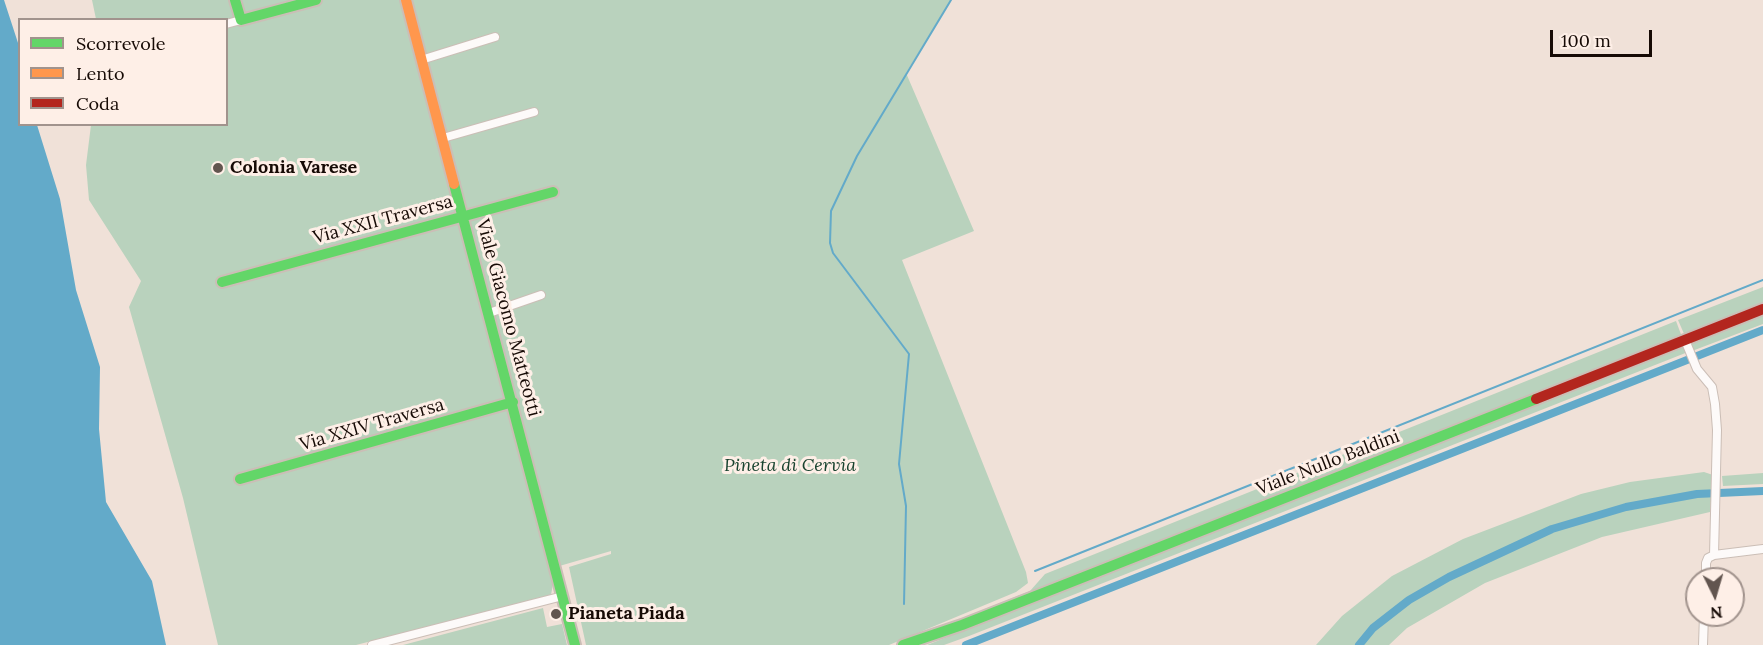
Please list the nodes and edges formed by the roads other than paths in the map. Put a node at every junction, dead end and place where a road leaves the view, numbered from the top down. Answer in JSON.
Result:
{"nodes":[{"id":1,"x":235,"y":0,"type":"edge"},
{"id":2,"x":316,"y":0,"type":"edge"},
{"id":3,"x":406,"y":0,"type":"edge"},
{"id":4,"x":241,"y":20,"type":"junction"},
{"id":5,"x":228,"y":23,"type":"edge"},
{"id":6,"x":495,"y":37,"type":"dead end"},
{"id":7,"x":421,"y":60,"type":"junction"},
{"id":8,"x":534,"y":112,"type":"dead end"},
{"id":9,"x":443,"y":138,"type":"junction"},
{"id":10,"x":554,"y":192,"type":"dead end"},
{"id":11,"x":464,"y":215,"type":"junction"},
{"id":12,"x":222,"y":282,"type":"dead end"},
{"id":13,"x":541,"y":295,"type":"dead end"},
{"id":14,"x":1763,"y":309,"type":"edge"},
{"id":15,"x":489,"y":313,"type":"junction"},
{"id":16,"x":1686,"y":344,"type":"junction"},
{"id":17,"x":513,"y":402,"type":"junction"},
{"id":18,"x":240,"y":479,"type":"dead end"},
{"id":19,"x":1763,"y":549,"type":"edge"},
{"id":20,"x":1714,"y":555,"type":"junction"},
{"id":21,"x":1706,"y":567,"type":"edge"},
{"id":22,"x":563,"y":596,"type":"junction"},
{"id":23,"x":962,"y":625,"type":"junction"},
{"id":24,"x":1704,"y":627,"type":"edge"},
{"id":25,"x":372,"y":645,"type":"edge"},
{"id":26,"x":575,"y":645,"type":"edge"},
{"id":27,"x":903,"y":645,"type":"edge"},
{"id":28,"x":917,"y":645,"type":"edge"},
{"id":29,"x":1703,"y":645,"type":"edge"}],
"edges":[{"from":1,"to":4,"type":"street"},
{"from":2,"to":4,"type":"street"},
{"from":3,"to":7,"type":"street","name":"Viale Giacomo Matteotti"},
{"from":4,"to":5,"type":"street"},
{"from":6,"to":7,"type":"street"},
{"from":7,"to":9,"type":"street","name":"Viale Giacomo Matteotti"},
{"from":8,"to":9,"type":"street"},
{"from":9,"to":11,"type":"street","name":"Viale Giacomo Matteotti"},
{"from":10,"to":11,"type":"street","name":"Via XXII Traversa"},
{"from":11,"to":12,"type":"street","name":"Via XXII Traversa"},
{"from":11,"to":15,"type":"street","name":"Viale Giacomo Matteotti"},
{"from":13,"to":15,"type":"street"},
{"from":14,"to":16,"type":"street","name":"Viale Nullo Baldini"},
{"from":15,"to":17,"type":"street","name":"Viale Giacomo Matteotti"},
{"from":16,"to":20,"type":"street"},
{"from":16,"to":23,"type":"street","name":"Viale Nullo Baldini"},
{"from":17,"to":18,"type":"street","name":"Via XXIV Traversa"},
{"from":17,"to":22,"type":"street","name":"Viale Giacomo Matteotti"},
{"from":19,"to":20,"type":"street"},
{"from":20,"to":21,"type":"street"},
{"from":22,"to":25,"type":"street"},
{"from":22,"to":26,"type":"street","name":"Viale Giacomo Matteotti"},
{"from":23,"to":27,"type":"street","name":"Viale Nullo Baldini"},
{"from":23,"to":28,"type":"street"},
{"from":24,"to":29,"type":"street"}]}
